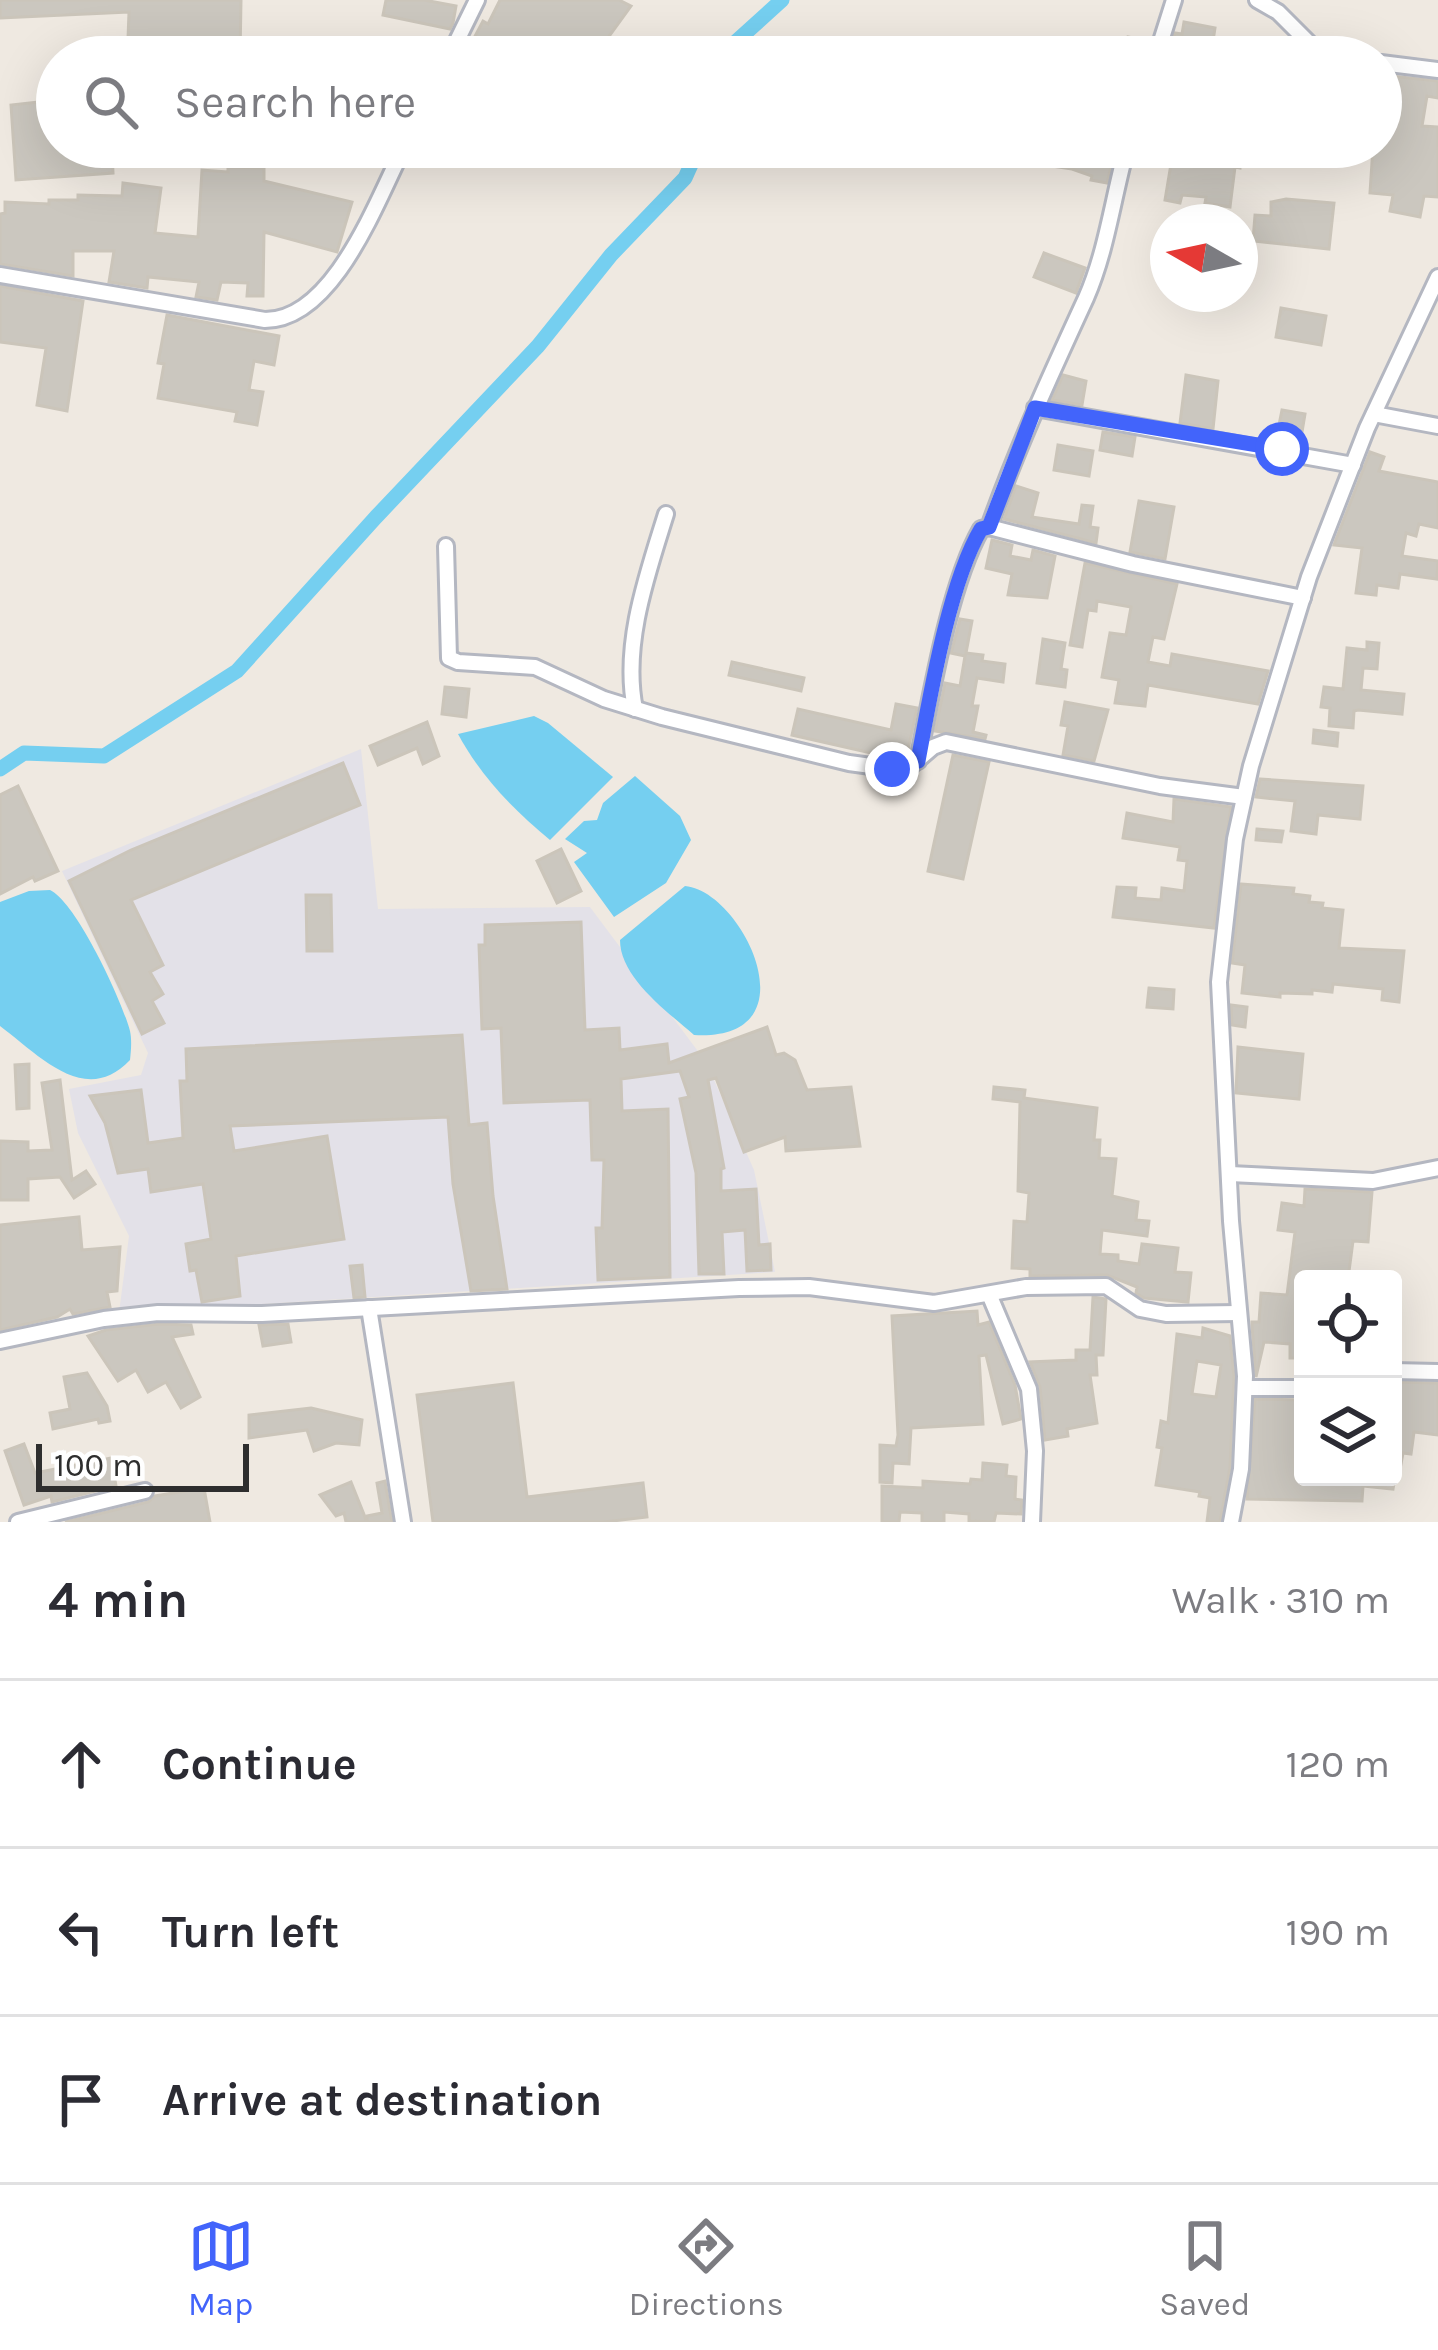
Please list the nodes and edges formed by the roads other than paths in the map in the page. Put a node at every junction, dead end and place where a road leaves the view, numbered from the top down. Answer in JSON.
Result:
{"nodes":[{"id":1,"x":477,"y":0,"type":"edge"},
{"id":2,"x":1174,"y":0,"type":"edge"},
{"id":3,"x":1257,"y":0,"type":"edge"},
{"id":4,"x":459,"y":36,"type":"edge"},
{"id":5,"x":1163,"y":36,"type":"edge"},
{"id":6,"x":1302,"y":36,"type":"edge"},
{"id":7,"x":1402,"y":66,"type":"edge"},
{"id":8,"x":1438,"y":70,"type":"edge"},
{"id":9,"x":394,"y":168,"type":"edge"},
{"id":10,"x":1122,"y":168,"type":"edge"},
{"id":11,"x":0,"y":275,"type":"edge"},
{"id":12,"x":1438,"y":277,"type":"edge"},
{"id":13,"x":1035,"y":408,"type":"junction"},
{"id":14,"x":1374,"y":414,"type":"junction"},
{"id":15,"x":1438,"y":426,"type":"edge"},
{"id":16,"x":1353,"y":465,"type":"junction"},
{"id":17,"x":666,"y":514,"type":"dead end"},
{"id":18,"x":989,"y":527,"type":"junction"},
{"id":19,"x":446,"y":546,"type":"dead end"},
{"id":20,"x":1303,"y":598,"type":"junction"},
{"id":21,"x":635,"y":709,"type":"junction"},
{"id":22,"x":918,"y":761,"type":"junction"},
{"id":23,"x":1244,"y":796,"type":"junction"},
{"id":24,"x":1438,"y":1168,"type":"edge"},
{"id":25,"x":1230,"y":1174,"type":"junction"},
{"id":26,"x":989,"y":1294,"type":"junction"},
{"id":27,"x":369,"y":1308,"type":"junction"},
{"id":28,"x":1238,"y":1313,"type":"junction"},
{"id":29,"x":0,"y":1341,"type":"edge"},
{"id":30,"x":1402,"y":1371,"type":"edge"},
{"id":31,"x":1438,"y":1372,"type":"edge"},
{"id":32,"x":1245,"y":1388,"type":"junction"},
{"id":33,"x":1294,"y":1388,"type":"edge"},
{"id":34,"x":146,"y":1491,"type":"dead end"},
{"id":35,"x":18,"y":1522,"type":"edge"},
{"id":36,"x":403,"y":1522,"type":"edge"},
{"id":37,"x":1032,"y":1522,"type":"edge"},
{"id":38,"x":1231,"y":1522,"type":"edge"}],
"edges":[{"from":1,"to":4,"type":"street"},
{"from":2,"to":5,"type":"street"},
{"from":3,"to":6,"type":"street"},
{"from":7,"to":8,"type":"street"},
{"from":9,"to":11,"type":"street"},
{"from":10,"to":13,"type":"street"},
{"from":12,"to":14,"type":"street"},
{"from":13,"to":16,"type":"street"},
{"from":13,"to":18,"type":"street"},
{"from":14,"to":15,"type":"street"},
{"from":14,"to":16,"type":"street"},
{"from":16,"to":20,"type":"street"},
{"from":17,"to":21,"type":"street"},
{"from":18,"to":20,"type":"street"},
{"from":18,"to":22,"type":"street"},
{"from":19,"to":21,"type":"street"},
{"from":20,"to":23,"type":"street"},
{"from":21,"to":22,"type":"street"},
{"from":22,"to":23,"type":"street"},
{"from":23,"to":25,"type":"street"},
{"from":24,"to":25,"type":"street"},
{"from":25,"to":28,"type":"street"},
{"from":26,"to":27,"type":"street"},
{"from":26,"to":28,"type":"street"},
{"from":26,"to":37,"type":"street"},
{"from":27,"to":29,"type":"street"},
{"from":27,"to":36,"type":"street"},
{"from":28,"to":32,"type":"street"},
{"from":30,"to":31,"type":"street"},
{"from":32,"to":33,"type":"street"},
{"from":32,"to":38,"type":"street"},
{"from":34,"to":35,"type":"street"}]}
